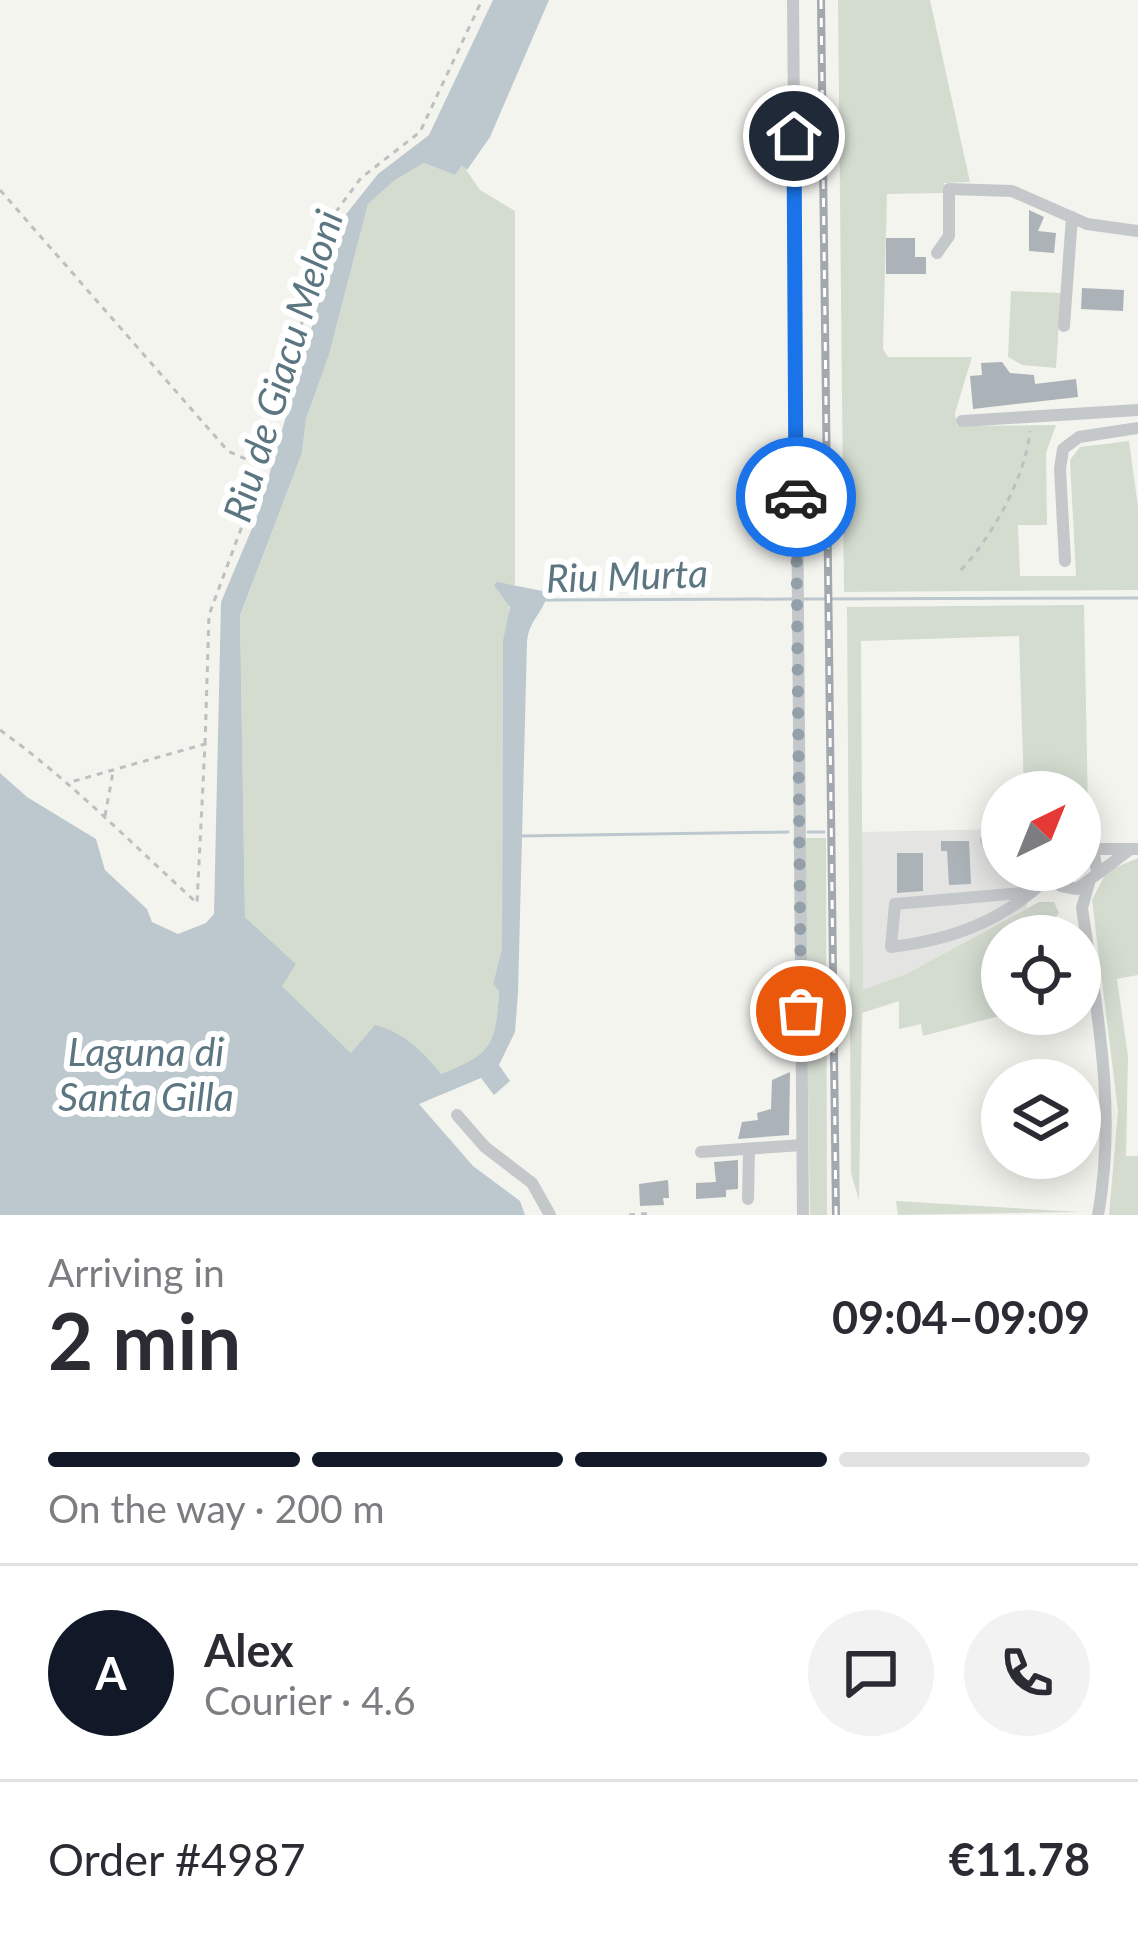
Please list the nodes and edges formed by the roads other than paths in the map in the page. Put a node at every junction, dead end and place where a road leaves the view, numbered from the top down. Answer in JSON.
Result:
{"nodes":[{"id":1,"x":793,"y":0,"type":"edge"},
{"id":2,"x":1072,"y":217,"type":"junction"},
{"id":3,"x":1138,"y":231,"type":"edge"},
{"id":4,"x":937,"y":253,"type":"dead end"},
{"id":5,"x":1064,"y":326,"type":"dead end"},
{"id":6,"x":1138,"y":410,"type":"edge"},
{"id":7,"x":962,"y":421,"type":"dead end"},
{"id":8,"x":1138,"y":428,"type":"edge"},
{"id":9,"x":1065,"y":561,"type":"dead end"},
{"id":10,"x":1101,"y":846,"type":"edge"},
{"id":11,"x":1133,"y":850,"type":"edge"},
{"id":12,"x":1101,"y":872,"type":"edge"},
{"id":13,"x":1070,"y":891,"type":"edge"},
{"id":14,"x":1088,"y":891,"type":"edge"},
{"id":15,"x":1032,"y":892,"type":"joint"},
{"id":16,"x":1082,"y":908,"type":"junction"},
{"id":17,"x":457,"y":1115,"type":"dead end"},
{"id":18,"x":802,"y":1144,"type":"junction"},
{"id":19,"x":749,"y":1150,"type":"junction"},
{"id":20,"x":701,"y":1152,"type":"dead end"},
{"id":21,"x":748,"y":1199,"type":"dead end"},
{"id":22,"x":550,"y":1215,"type":"edge"},
{"id":23,"x":803,"y":1215,"type":"edge"},
{"id":24,"x":1098,"y":1215,"type":"edge"}],
"edges":[{"from":1,"to":18,"type":"street"},
{"from":2,"to":3,"type":"street"},
{"from":2,"to":4,"type":"street"},
{"from":2,"to":5,"type":"street"},
{"from":6,"to":7,"type":"street"},
{"from":8,"to":9,"type":"street"},
{"from":10,"to":11,"type":"street"},
{"from":11,"to":12,"type":"street"},
{"from":13,"to":16,"type":"street"},
{"from":14,"to":16,"type":"street"},
{"from":15,"to":15,"type":"street"},
{"from":16,"to":24,"type":"street"},
{"from":17,"to":22,"type":"street"},
{"from":18,"to":19,"type":"street"},
{"from":18,"to":23,"type":"street"},
{"from":19,"to":20,"type":"street"},
{"from":19,"to":21,"type":"street"}]}
